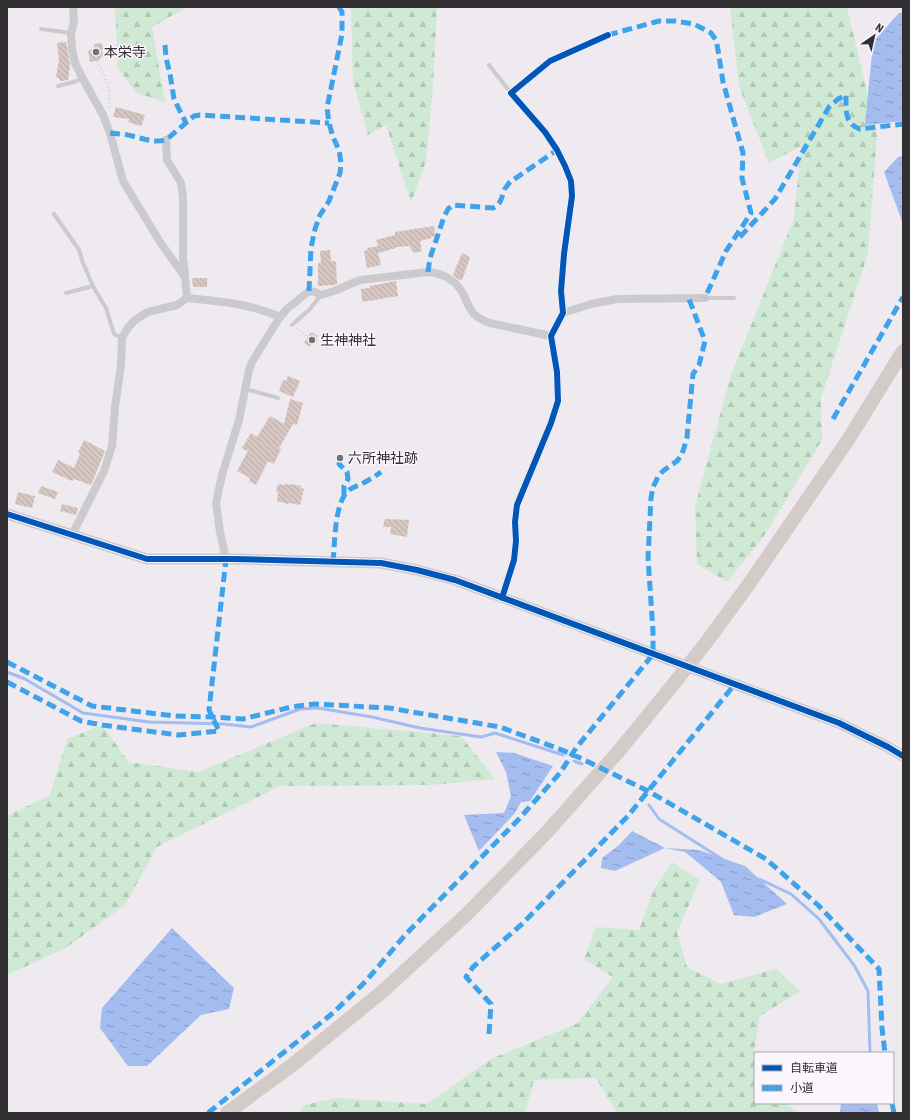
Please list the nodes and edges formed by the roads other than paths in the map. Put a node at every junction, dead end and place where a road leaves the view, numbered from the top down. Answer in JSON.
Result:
{"nodes":[{"id":1,"x":73,"y":7,"type":"edge"},
{"id":2,"x":41,"y":30,"type":"dead end"},
{"id":3,"x":70,"y":33,"type":"junction"},
{"id":4,"x":608,"y":35,"type":"dead end"},
{"id":5,"x":489,"y":65,"type":"dead end"},
{"id":6,"x":82,"y":79,"type":"junction"},
{"id":7,"x":58,"y":86,"type":"dead end"},
{"id":8,"x":511,"y":93,"type":"junction"},
{"id":9,"x":166,"y":140,"type":"dead end"},
{"id":10,"x":54,"y":214,"type":"dead end"},
{"id":11,"x":185,"y":276,"type":"junction"},
{"id":12,"x":93,"y":286,"type":"junction"},
{"id":13,"x":66,"y":293,"type":"dead end"},
{"id":14,"x":321,"y":294,"type":"junction"},
{"id":15,"x":187,"y":298,"type":"junction"},
{"id":16,"x":705,"y":298,"type":"joint"},
{"id":17,"x":734,"y":298,"type":"dead end"},
{"id":18,"x":563,"y":313,"type":"junction"},
{"id":19,"x":280,"y":317,"type":"junction"},
{"id":20,"x":292,"y":325,"type":"dead end"},
{"id":21,"x":551,"y":336,"type":"junction"},
{"id":22,"x":122,"y":338,"type":"junction"},
{"id":23,"x":903,"y":343,"type":"edge"},
{"id":24,"x":903,"y":351,"type":"edge"},
{"id":25,"x":903,"y":364,"type":"edge"},
{"id":26,"x":246,"y":389,"type":"junction"},
{"id":27,"x":278,"y":398,"type":"dead end"},
{"id":28,"x":850,"y":437,"type":"junction"},
{"id":29,"x":7,"y":514,"type":"edge"},
{"id":30,"x":798,"y":514,"type":"junction"},
{"id":31,"x":72,"y":535,"type":"junction"},
{"id":32,"x":226,"y":559,"type":"junction"},
{"id":33,"x":502,"y":598,"type":"junction"},
{"id":34,"x":903,"y":756,"type":"edge"},
{"id":35,"x":227,"y":1113,"type":"edge"}],
"edges":[{"from":1,"to":3,"type":"street"},
{"from":2,"to":3,"type":"lane"},
{"from":3,"to":6,"type":"street"},
{"from":4,"to":8,"type":"street"},
{"from":5,"to":8,"type":"lane"},
{"from":6,"to":7,"type":"lane"},
{"from":6,"to":11,"type":"street"},
{"from":8,"to":18,"type":"street"},
{"from":9,"to":11,"type":"street"},
{"from":10,"to":12,"type":"lane"},
{"from":11,"to":15,"type":"street"},
{"from":12,"to":13,"type":"lane"},
{"from":12,"to":22,"type":"lane"},
{"from":14,"to":19,"type":"street"},
{"from":14,"to":20,"type":"lane"},
{"from":14,"to":21,"type":"street"},
{"from":15,"to":19,"type":"street"},
{"from":15,"to":22,"type":"street"},
{"from":16,"to":17,"type":"lane"},
{"from":16,"to":18,"type":"street"},
{"from":18,"to":21,"type":"street"},
{"from":19,"to":26,"type":"street"},
{"from":21,"to":33,"type":"street"},
{"from":22,"to":31,"type":"street"},
{"from":23,"to":30,"type":"highway"},
{"from":24,"to":28,"type":"highway"},
{"from":25,"to":28,"type":"highway"},
{"from":26,"to":27,"type":"lane"},
{"from":26,"to":32,"type":"street"},
{"from":28,"to":30,"type":"highway"},
{"from":29,"to":31,"type":"street"},
{"from":30,"to":35,"type":"highway"},
{"from":31,"to":32,"type":"street"},
{"from":32,"to":33,"type":"street"},
{"from":33,"to":34,"type":"street"}]}
